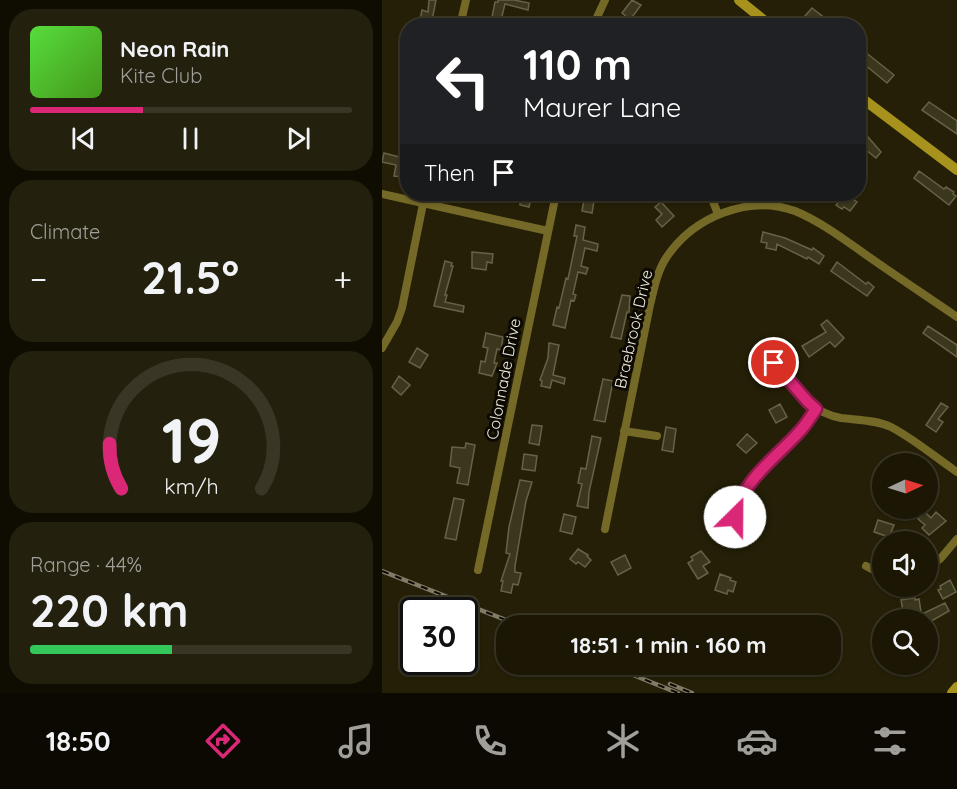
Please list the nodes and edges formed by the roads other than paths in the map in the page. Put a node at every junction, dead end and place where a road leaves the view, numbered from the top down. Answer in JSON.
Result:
{"nodes":[{"id":1,"x":466,"y":0,"type":"edge"},
{"id":2,"x":605,"y":0,"type":"edge"},
{"id":3,"x":739,"y":0,"type":"edge"},
{"id":4,"x":462,"y":18,"type":"edge"},
{"id":5,"x":597,"y":18,"type":"edge"},
{"id":6,"x":761,"y":18,"type":"edge"},
{"id":7,"x":866,"y":102,"type":"edge"},
{"id":8,"x":956,"y":170,"type":"edge"},
{"id":9,"x":382,"y":194,"type":"edge"},
{"id":10,"x":400,"y":198,"type":"edge"},
{"id":11,"x":411,"y":201,"type":"edge"},
{"id":12,"x":424,"y":201,"type":"edge"},
{"id":13,"x":554,"y":201,"type":"edge"},
{"id":14,"x":713,"y":201,"type":"edge"},
{"id":15,"x":423,"y":204,"type":"junction"},
{"id":16,"x":718,"y":214,"type":"junction"},
{"id":17,"x":548,"y":231,"type":"junction"},
{"id":18,"x":956,"y":317,"type":"edge"},
{"id":19,"x":382,"y":348,"type":"edge"},
{"id":20,"x":774,"y":363,"type":"dead end"},
{"id":21,"x":816,"y":409,"type":"junction"},
{"id":22,"x":624,"y":431,"type":"junction"},
{"id":23,"x":658,"y":436,"type":"dead end"},
{"id":24,"x":956,"y":472,"type":"edge"},
{"id":25,"x":605,"y":529,"type":"dead end"},
{"id":26,"x":740,"y":539,"type":"dead end"},
{"id":27,"x":956,"y":539,"type":"edge"},
{"id":28,"x":938,"y":561,"type":"edge"},
{"id":29,"x":866,"y":566,"type":"dead end"},
{"id":30,"x":872,"y":569,"type":"edge"},
{"id":31,"x":478,"y":570,"type":"dead end"},
{"id":32,"x":956,"y":687,"type":"edge"},
{"id":33,"x":952,"y":693,"type":"edge"}],
"edges":[{"from":1,"to":4,"type":"street"},
{"from":2,"to":5,"type":"street"},
{"from":3,"to":6,"type":"street"},
{"from":7,"to":8,"type":"street"},
{"from":9,"to":10,"type":"street"},
{"from":11,"to":15,"type":"street"},
{"from":12,"to":15,"type":"street"},
{"from":13,"to":17,"type":"street","name":"Colonnade Drive"},
{"from":14,"to":16,"type":"street"},
{"from":15,"to":17,"type":"street"},
{"from":15,"to":19,"type":"street"},
{"from":16,"to":18,"type":"street","name":"Braebrook Drive"},
{"from":16,"to":22,"type":"street","name":"Braebrook Drive"},
{"from":17,"to":31,"type":"street","name":"Colonnade Drive"},
{"from":20,"to":21,"type":"street"},
{"from":21,"to":24,"type":"street"},
{"from":21,"to":26,"type":"street"},
{"from":22,"to":23,"type":"street"},
{"from":22,"to":25,"type":"street","name":"Braebrook Drive"},
{"from":27,"to":28,"type":"street"},
{"from":29,"to":30,"type":"street"},
{"from":32,"to":33,"type":"street"}]}
